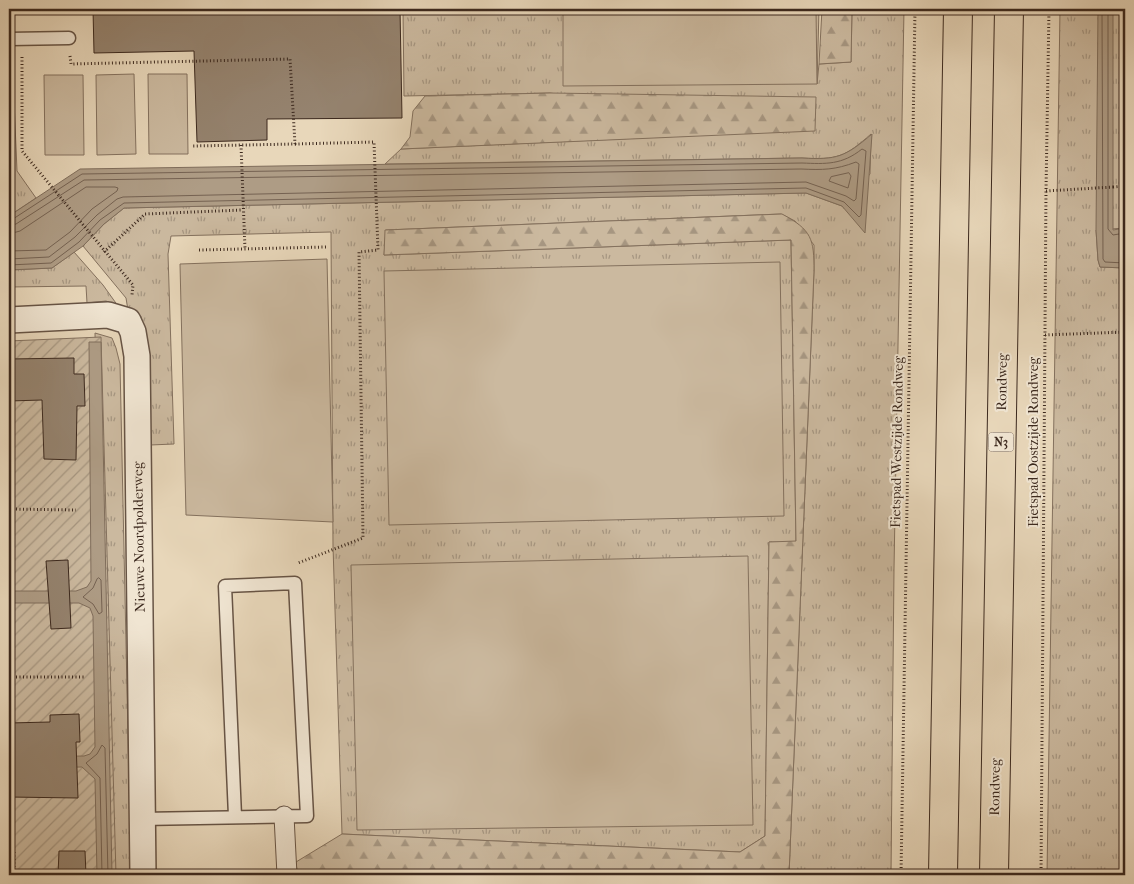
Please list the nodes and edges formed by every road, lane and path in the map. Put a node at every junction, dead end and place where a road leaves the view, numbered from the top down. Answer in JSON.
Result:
{"nodes":[{"id":1,"x":915,"y":9,"type":"edge"},
{"id":2,"x":958,"y":9,"type":"edge"},
{"id":3,"x":1009,"y":9,"type":"edge"},
{"id":4,"x":1049,"y":9,"type":"edge"},
{"id":5,"x":69,"y":38,"type":"joint"},
{"id":6,"x":9,"y":39,"type":"edge"},
{"id":7,"x":22,"y":39,"type":"junction"},
{"id":8,"x":295,"y":144,"type":"junction"},
{"id":9,"x":241,"y":145,"type":"junction"},
{"id":10,"x":193,"y":146,"type":"dead end"},
{"id":11,"x":1125,"y":186,"type":"edge"},
{"id":12,"x":1046,"y":191,"type":"junction"},
{"id":13,"x":242,"y":210,"type":"junction"},
{"id":14,"x":326,"y":247,"type":"dead end"},
{"id":15,"x":245,"y":248,"type":"junction"},
{"id":16,"x":199,"y":250,"type":"dead end"},
{"id":17,"x":104,"y":252,"type":"junction"},
{"id":18,"x":9,"y":320,"type":"edge"},
{"id":19,"x":128,"y":321,"type":"junction"},
{"id":20,"x":1125,"y":332,"type":"edge"},
{"id":21,"x":1045,"y":335,"type":"junction"},
{"id":22,"x":9,"y":509,"type":"edge"},
{"id":23,"x":76,"y":510,"type":"dead end"},
{"id":24,"x":295,"y":583,"type":"junction"},
{"id":25,"x":9,"y":677,"type":"edge"},
{"id":26,"x":86,"y":677,"type":"dead end"},
{"id":27,"x":235,"y":816,"type":"junction"},
{"id":28,"x":284,"y":816,"type":"junction"},
{"id":29,"x":141,"y":819,"type":"junction"},
{"id":30,"x":9,"y":850,"type":"edge"},
{"id":31,"x":14,"y":875,"type":"edge"},
{"id":32,"x":143,"y":875,"type":"edge"},
{"id":33,"x":287,"y":875,"type":"edge"},
{"id":34,"x":901,"y":875,"type":"edge"},
{"id":35,"x":943,"y":875,"type":"edge"},
{"id":36,"x":994,"y":875,"type":"edge"},
{"id":37,"x":1041,"y":875,"type":"edge"}],
"edges":[{"from":1,"to":34,"type":"path","name":"Fietspad Westzijde Rondweg"},
{"from":2,"to":35,"type":"highway"},
{"from":3,"to":36,"type":"highway","name":"Rondweg","number":"N3"},
{"from":4,"to":12,"type":"path","name":"Fietspad Oostzijde Rondweg"},
{"from":5,"to":7,"type":"lane"},
{"from":5,"to":8,"type":"path"},
{"from":6,"to":7,"type":"lane"},
{"from":7,"to":17,"type":"path"},
{"from":8,"to":9,"type":"path"},
{"from":8,"to":24,"type":"path"},
{"from":9,"to":10,"type":"path"},
{"from":9,"to":13,"type":"path"},
{"from":11,"to":12,"type":"path"},
{"from":12,"to":21,"type":"path","name":"Fietspad Oostzijde Rondweg"},
{"from":13,"to":15,"type":"path"},
{"from":13,"to":17,"type":"path"},
{"from":14,"to":15,"type":"path"},
{"from":15,"to":16,"type":"path"},
{"from":17,"to":19,"type":"path"},
{"from":18,"to":19,"type":"street"},
{"from":19,"to":29,"type":"street","name":"Nieuwe Noordpolderweg"},
{"from":20,"to":21,"type":"path"},
{"from":21,"to":37,"type":"path","name":"Fietspad Oostzijde Rondweg"},
{"from":22,"to":23,"type":"path"},
{"from":24,"to":27,"type":"lane"},
{"from":24,"to":28,"type":"lane"},
{"from":25,"to":26,"type":"path"},
{"from":27,"to":28,"type":"lane"},
{"from":27,"to":29,"type":"lane"},
{"from":28,"to":33,"type":"street"},
{"from":29,"to":32,"type":"street","name":"Nieuwe Noordpolderweg"},
{"from":30,"to":31,"type":"path"}]}
